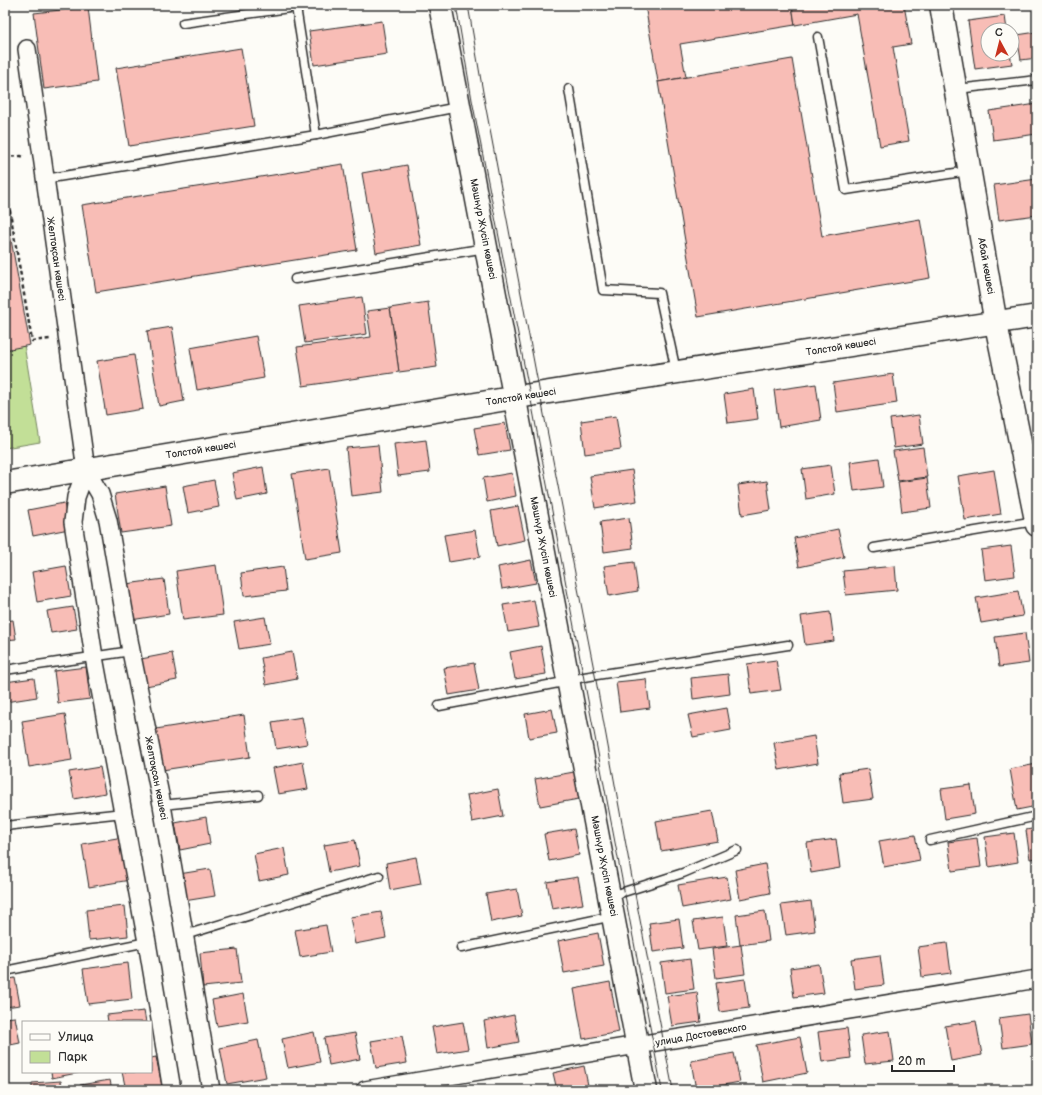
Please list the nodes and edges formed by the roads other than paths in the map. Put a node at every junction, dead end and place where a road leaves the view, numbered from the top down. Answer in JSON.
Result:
{"nodes":[{"id":1,"x":440,"y":5,"type":"edge"},
{"id":2,"x":941,"y":5,"type":"edge"},
{"id":3,"x":298,"y":6,"type":"edge"},
{"id":4,"x":183,"y":23,"type":"dead end"},
{"id":5,"x":818,"y":37,"type":"dead end"},
{"id":6,"x":27,"y":49,"type":"dead end"},
{"id":7,"x":1037,"y":80,"type":"edge"},
{"id":8,"x":569,"y":89,"type":"dead end"},
{"id":9,"x":956,"y":89,"type":"junction"},
{"id":10,"x":459,"y":107,"type":"junction"},
{"id":11,"x":316,"y":135,"type":"junction"},
{"id":12,"x":970,"y":171,"type":"junction"},
{"id":13,"x":45,"y":179,"type":"junction"},
{"id":14,"x":486,"y":248,"type":"junction"},
{"id":15,"x":295,"y":279,"type":"dead end"},
{"id":16,"x":1037,"y":316,"type":"edge"},
{"id":17,"x":996,"y":324,"type":"junction"},
{"id":18,"x":677,"y":373,"type":"junction"},
{"id":19,"x":515,"y":398,"type":"junction"},
{"id":20,"x":86,"y":470,"type":"junction"},
{"id":21,"x":1032,"y":476,"type":"edge"},
{"id":22,"x":5,"y":483,"type":"edge"},
{"id":23,"x":1037,"y":523,"type":"edge"},
{"id":24,"x":874,"y":548,"type":"dead end"},
{"id":25,"x":788,"y":645,"type":"dead end"},
{"id":26,"x":131,"y":651,"type":"junction"},
{"id":27,"x":94,"y":657,"type":"junction"},
{"id":28,"x":5,"y":670,"type":"edge"},
{"id":29,"x":569,"y":681,"type":"junction"},
{"id":30,"x":439,"y":706,"type":"dead end"},
{"id":31,"x":258,"y":795,"type":"dead end"},
{"id":32,"x":162,"y":805,"type":"junction"},
{"id":33,"x":123,"y":813,"type":"junction"},
{"id":34,"x":1037,"y":816,"type":"edge"},
{"id":35,"x":5,"y":826,"type":"edge"},
{"id":36,"x":930,"y":840,"type":"dead end"},
{"id":37,"x":737,"y":850,"type":"dead end"},
{"id":38,"x":379,"y":876,"type":"dead end"},
{"id":39,"x":612,"y":906,"type":"junction"},
{"id":40,"x":184,"y":935,"type":"junction"},
{"id":41,"x":147,"y":942,"type":"junction"},
{"id":42,"x":461,"y":948,"type":"dead end"},
{"id":43,"x":5,"y":971,"type":"edge"},
{"id":44,"x":1037,"y":979,"type":"edge"},
{"id":45,"x":638,"y":1045,"type":"junction"},
{"id":46,"x":421,"y":1086,"type":"edge"},
{"id":47,"x":172,"y":1090,"type":"edge"},
{"id":48,"x":212,"y":1090,"type":"edge"},
{"id":49,"x":365,"y":1090,"type":"edge"},
{"id":50,"x":646,"y":1090,"type":"edge"}],
"edges":[{"from":1,"to":10,"type":"street","name":"Мәшһүр Жүсіп көшесі"},
{"from":2,"to":9,"type":"street","name":"Абай көшесі"},
{"from":3,"to":4,"type":"lane"},
{"from":3,"to":11,"type":"lane"},
{"from":5,"to":12,"type":"lane"},
{"from":6,"to":13,"type":"street","name":"Желтоқсан көшесі"},
{"from":7,"to":9,"type":"lane"},
{"from":8,"to":18,"type":"lane"},
{"from":9,"to":12,"type":"street","name":"Абай көшесі"},
{"from":10,"to":11,"type":"lane"},
{"from":10,"to":14,"type":"street","name":"Мәшһүр Жүсіп көшесі"},
{"from":11,"to":13,"type":"lane"},
{"from":12,"to":17,"type":"street","name":"Абай көшесі"},
{"from":13,"to":20,"type":"street","name":"Желтоқсан көшесі"},
{"from":14,"to":15,"type":"lane"},
{"from":14,"to":19,"type":"street","name":"Мәшһүр Жүсіп көшесі"},
{"from":16,"to":17,"type":"street","name":"Толстой көшесі"},
{"from":17,"to":18,"type":"street","name":"Толстой көшесі"},
{"from":17,"to":21,"type":"street","name":"Абай көшесі"},
{"from":18,"to":19,"type":"street","name":"Толстой көшесі"},
{"from":19,"to":20,"type":"street","name":"Толстой көшесі"},
{"from":19,"to":29,"type":"street","name":"Мәшһүр Жүсіп көшесі"},
{"from":20,"to":22,"type":"street","name":"Толстой көшесі"},
{"from":20,"to":26,"type":"street","name":"Желтоқсан көшесі"},
{"from":20,"to":27,"type":"street","name":"Желтоқсан көшесі"},
{"from":21,"to":23,"type":"street","name":"Абай көшесі"},
{"from":23,"to":24,"type":"lane"},
{"from":25,"to":29,"type":"lane"},
{"from":26,"to":27,"type":"lane"},
{"from":26,"to":32,"type":"street","name":"Желтоқсан көшесі"},
{"from":27,"to":28,"type":"lane"},
{"from":27,"to":33,"type":"street","name":"Желтоқсан көшесі"},
{"from":29,"to":30,"type":"lane"},
{"from":29,"to":39,"type":"street","name":"Мәшһүр Жүсіп көшесі"},
{"from":31,"to":32,"type":"lane"},
{"from":32,"to":40,"type":"street","name":"Желтоқсан көшесі"},
{"from":33,"to":35,"type":"lane"},
{"from":33,"to":41,"type":"street","name":"Желтоқсан көшесі"},
{"from":34,"to":36,"type":"lane"},
{"from":37,"to":39,"type":"lane"},
{"from":38,"to":40,"type":"lane"},
{"from":39,"to":42,"type":"lane"},
{"from":39,"to":45,"type":"street","name":"Мәшһүр Жүсіп көшесі"},
{"from":40,"to":48,"type":"street","name":"Желтоқсан көшесі"},
{"from":41,"to":43,"type":"lane"},
{"from":41,"to":47,"type":"street","name":"Желтоқсан көшесі"},
{"from":44,"to":45,"type":"street","name":"улица Достоевского"},
{"from":45,"to":46,"type":"street","name":"улица Достоевского"},
{"from":45,"to":50,"type":"street","name":"Мәшһүр Жүсіп көшесі"},
{"from":46,"to":49,"type":"street","name":"улица Достоевского"}]}
